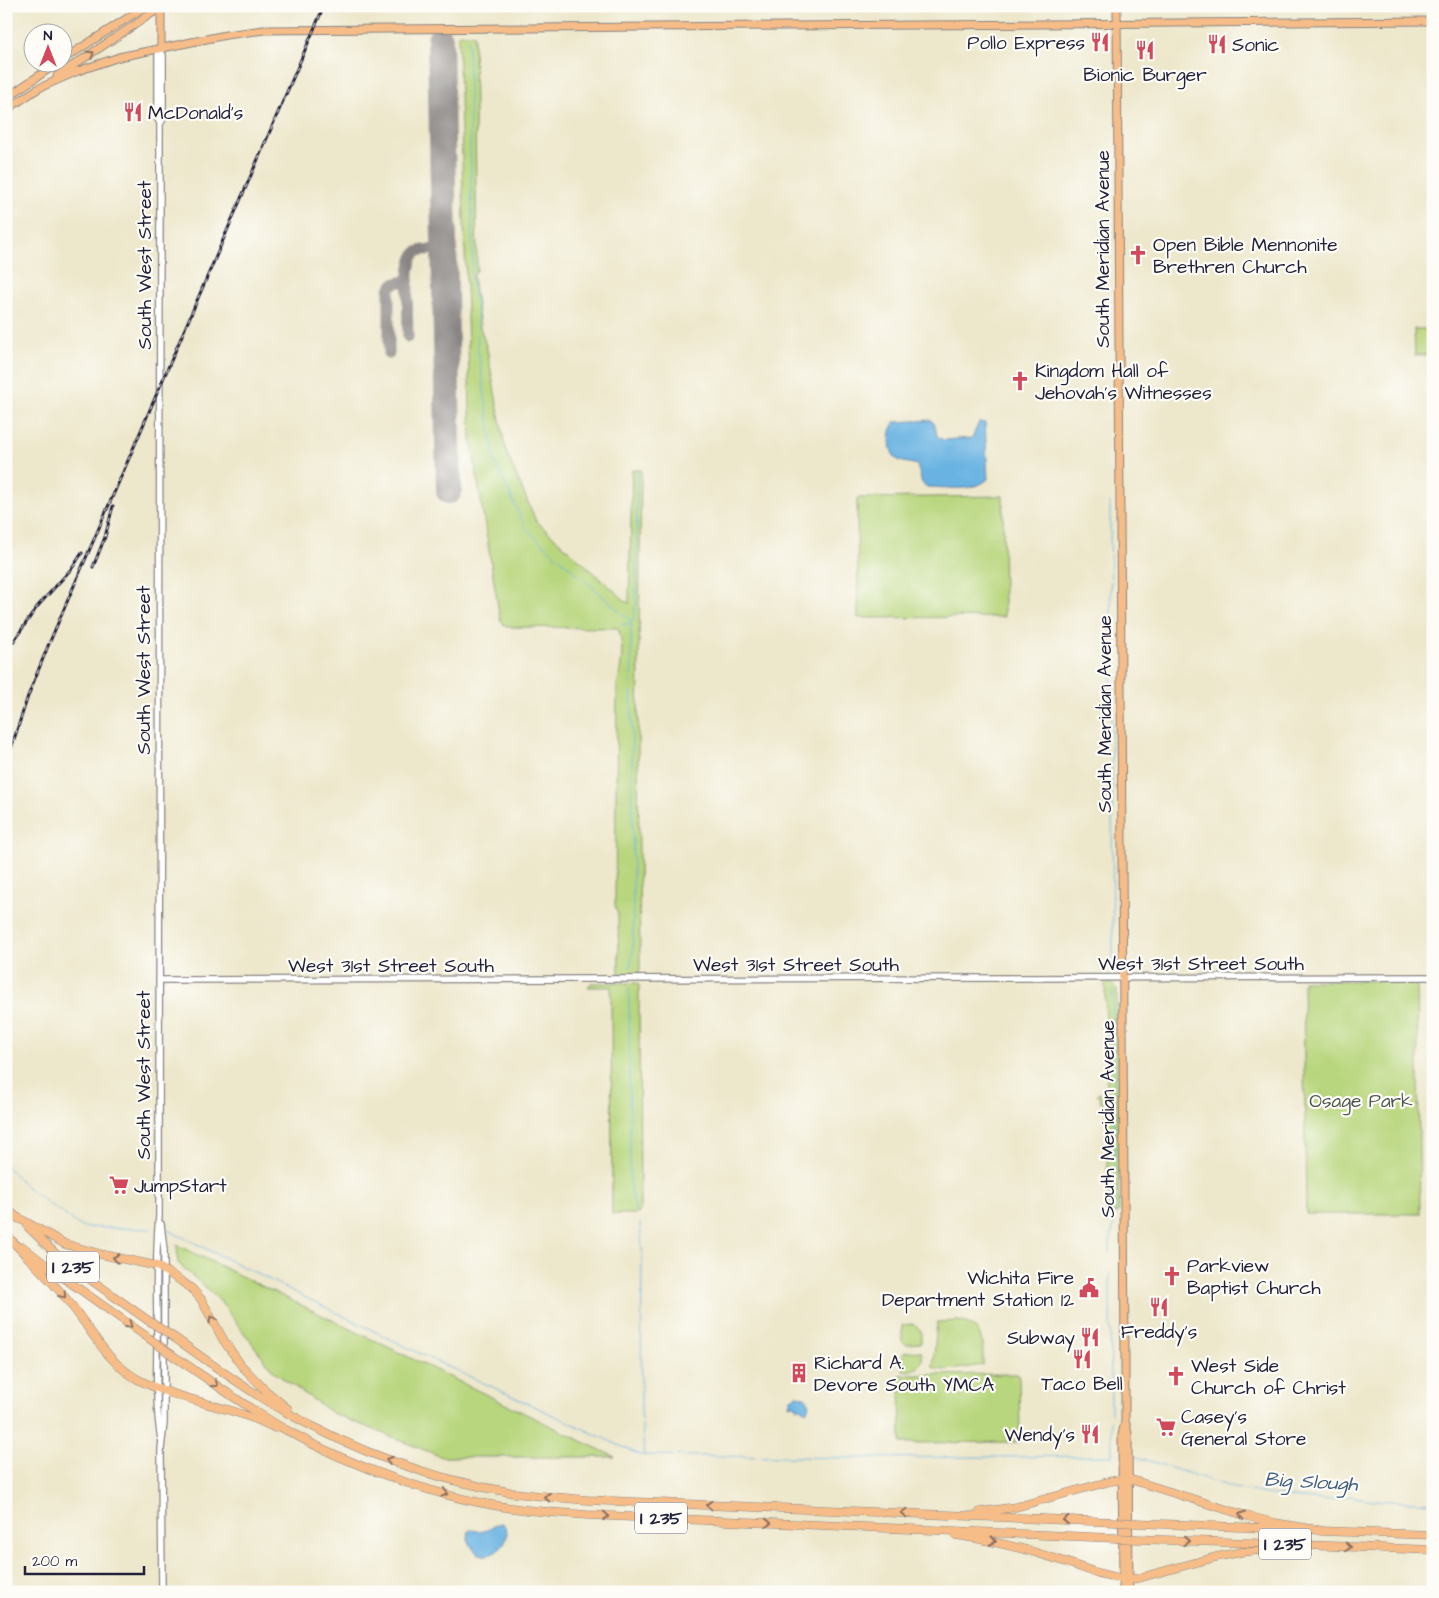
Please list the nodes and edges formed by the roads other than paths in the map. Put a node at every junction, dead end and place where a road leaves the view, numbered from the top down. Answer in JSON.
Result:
{"nodes":[{"id":1,"x":146,"y":6,"type":"edge"},
{"id":2,"x":1117,"y":6,"type":"edge"},
{"id":3,"x":162,"y":7,"type":"edge"},
{"id":4,"x":1433,"y":22,"type":"edge"},
{"id":5,"x":1118,"y":24,"type":"junction"},
{"id":6,"x":161,"y":50,"type":"junction"},
{"id":7,"x":72,"y":54,"type":"edge"},
{"id":8,"x":44,"y":72,"type":"edge"},
{"id":9,"x":37,"y":89,"type":"junction"},
{"id":10,"x":6,"y":98,"type":"edge"},
{"id":11,"x":6,"y":110,"type":"edge"},
{"id":12,"x":1433,"y":977,"type":"edge"},
{"id":13,"x":1122,"y":978,"type":"junction"},
{"id":14,"x":159,"y":980,"type":"junction"},
{"id":15,"x":6,"y":1208,"type":"edge"},
{"id":16,"x":17,"y":1217,"type":"junction"},
{"id":17,"x":6,"y":1234,"type":"edge"},
{"id":18,"x":160,"y":1268,"type":"junction"},
{"id":19,"x":161,"y":1389,"type":"junction"},
{"id":20,"x":317,"y":1428,"type":"junction"},
{"id":21,"x":334,"y":1454,"type":"junction"},
{"id":22,"x":1126,"y":1480,"type":"junction"},
{"id":23,"x":943,"y":1514,"type":"junction"},
{"id":24,"x":928,"y":1530,"type":"junction"},
{"id":25,"x":1324,"y":1531,"type":"junction"},
{"id":26,"x":1433,"y":1535,"type":"edge"},
{"id":27,"x":1309,"y":1545,"type":"junction"},
{"id":28,"x":1433,"y":1550,"type":"edge"},
{"id":29,"x":1126,"y":1579,"type":"junction"},
{"id":30,"x":162,"y":1592,"type":"edge"},
{"id":31,"x":1123,"y":1592,"type":"edge"},
{"id":32,"x":1130,"y":1592,"type":"edge"}],
"edges":[{"from":1,"to":7,"type":"main road"},
{"from":2,"to":5,"type":"main road","name":"South Meridian Avenue"},
{"from":3,"to":6,"type":"main road","name":"South West Street"},
{"from":9,"to":3,"type":"main road","one_way":true},
{"from":4,"to":5,"type":"main road"},
{"from":5,"to":6,"type":"main road"},
{"from":5,"to":13,"type":"main road","name":"South Meridian Avenue"},
{"from":6,"to":9,"type":"main road"},
{"from":6,"to":14,"type":"street","name":"South West Street"},
{"from":8,"to":10,"type":"main road"},
{"from":9,"to":11,"type":"main road"},
{"from":12,"to":13,"type":"street","name":"West 31st Street South"},
{"from":13,"to":14,"type":"street","name":"West 31st Street South"},
{"from":13,"to":22,"type":"main road","name":"South Meridian Avenue"},
{"from":14,"to":18,"type":"street","name":"South West Street"},
{"from":15,"to":16,"type":"highway","number":"I 235"},
{"from":18,"to":16,"type":"highway","one_way":true},
{"from":16,"to":20,"type":"highway","number":"I 235","bridge":true},
{"from":17,"to":19,"type":"highway","one_way":true},
{"from":17,"to":21,"type":"highway","number":"I 235","one_way":true,"bridge":true},
{"from":18,"to":19,"type":"street","name":"South West Street"},
{"from":20,"to":18,"type":"highway","one_way":true},
{"from":19,"to":21,"type":"highway"},
{"from":19,"to":30,"type":"street","name":"South West Street"},
{"from":23,"to":20,"type":"highway","number":"I 235","one_way":true},
{"from":21,"to":24,"type":"highway","number":"I 235","one_way":true},
{"from":22,"to":23,"type":"highway"},
{"from":25,"to":22,"type":"highway","one_way":true},
{"from":22,"to":29,"type":"main road","name":"South Meridian Avenue"},
{"from":25,"to":23,"type":"highway","number":"I 235","one_way":true,"bridge":true},
{"from":24,"to":27,"type":"highway","number":"I 235","one_way":true,"bridge":true},
{"from":24,"to":29,"type":"highway","one_way":true},
{"from":25,"to":26,"type":"highway","number":"I 235"},
{"from":27,"to":28,"type":"highway","number":"I 235","one_way":true},
{"from":27,"to":29,"type":"highway"},
{"from":29,"to":31,"type":"main road","name":"South Meridian Avenue"},
{"from":29,"to":32,"type":"main road","name":"South Meridian Avenue"}]}
